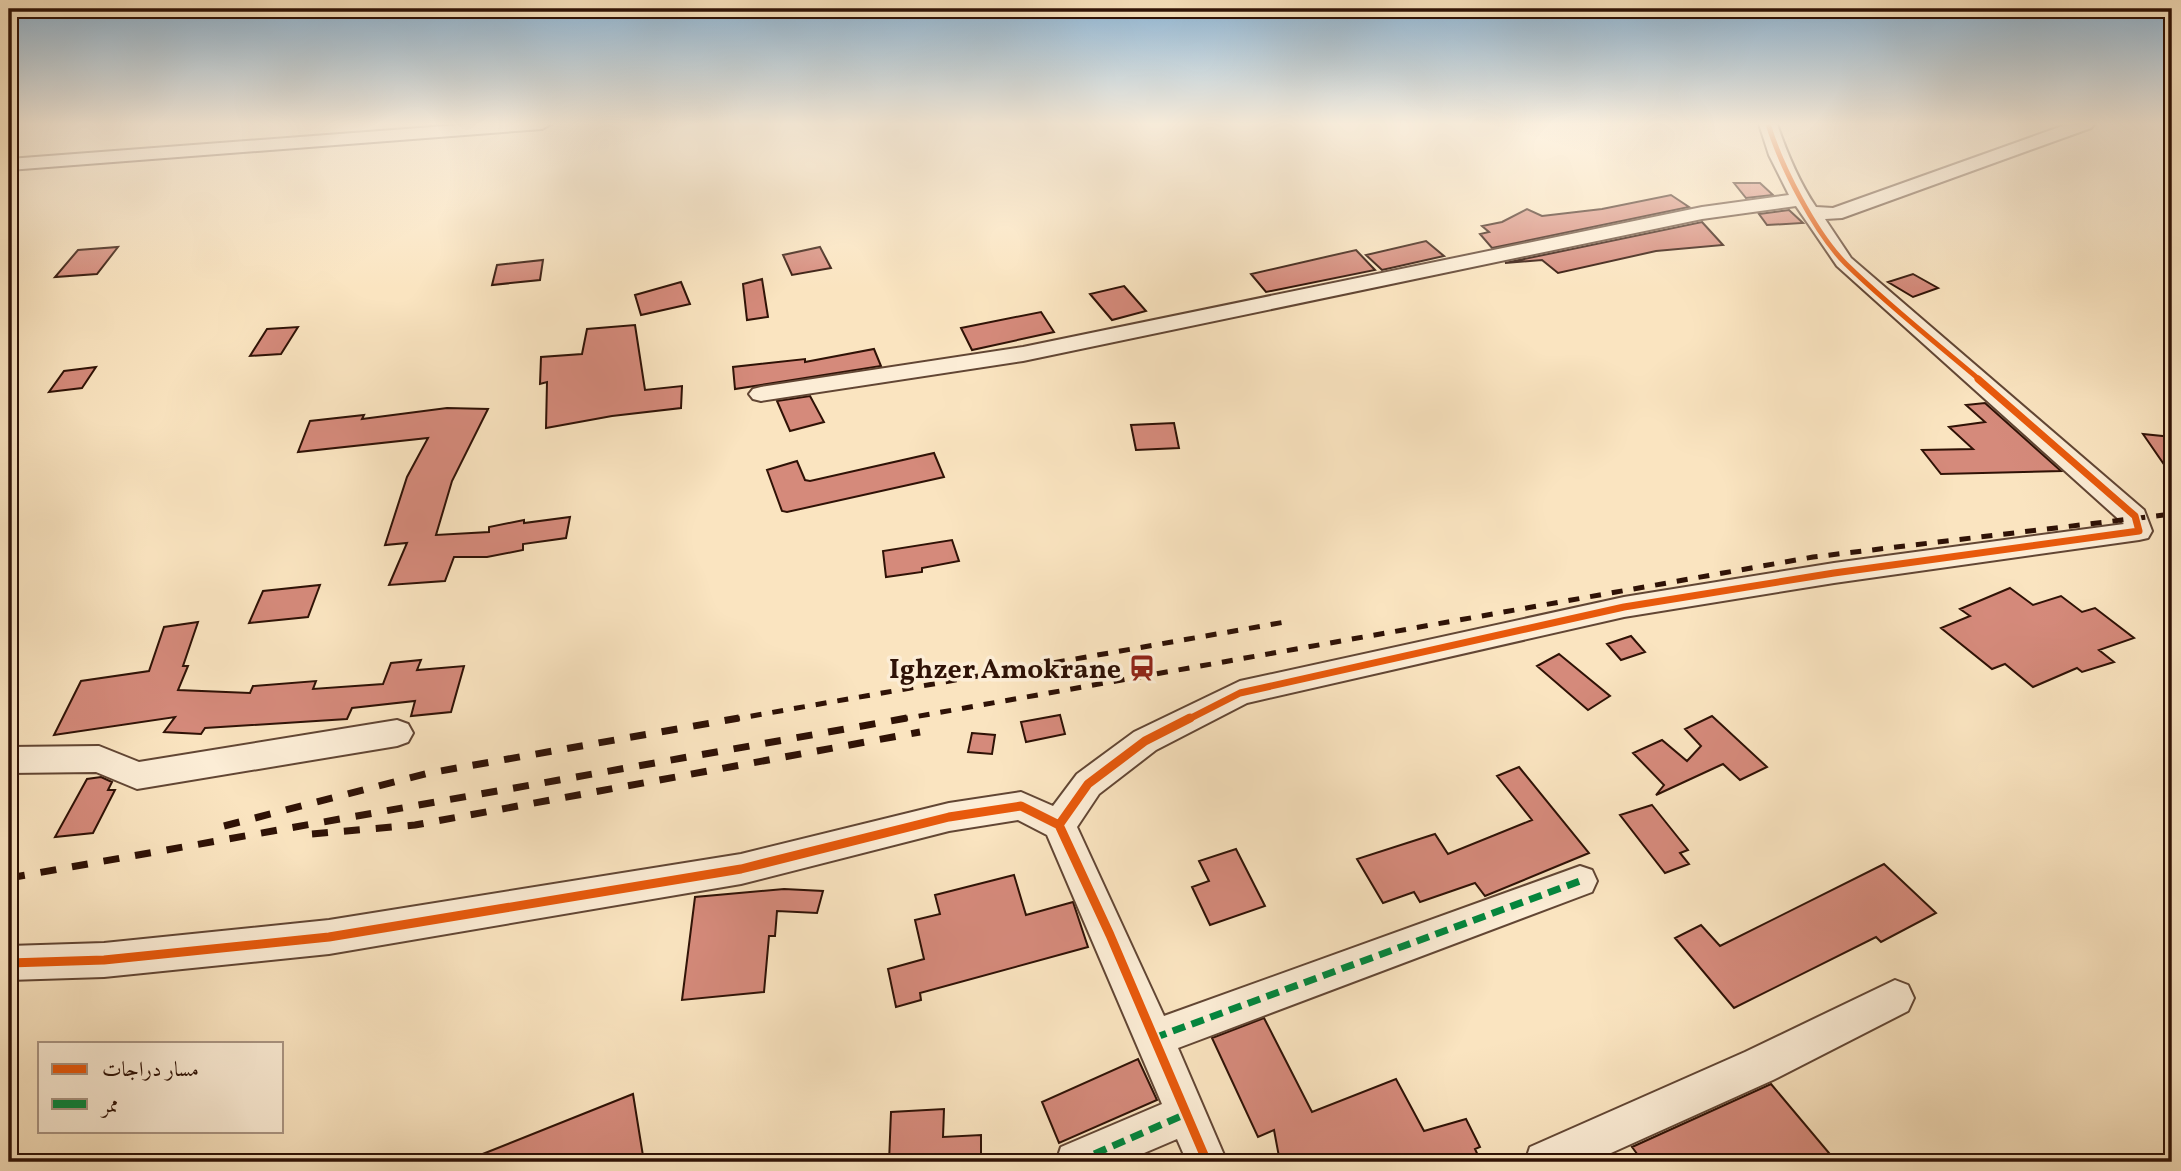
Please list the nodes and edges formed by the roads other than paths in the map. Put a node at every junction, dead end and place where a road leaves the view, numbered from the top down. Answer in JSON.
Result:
{"nodes":[{"id":1,"x":1791,"y":179,"type":"edge"},
{"id":2,"x":1933,"y":179,"type":"edge"},
{"id":3,"x":1807,"y":206,"type":"junction"},
{"id":4,"x":761,"y":394,"type":"dead end"},
{"id":5,"x":397,"y":733,"type":"dead end"},
{"id":6,"x":9,"y":760,"type":"edge"},
{"id":7,"x":1059,"y":825,"type":"junction"},
{"id":8,"x":1580,"y":881,"type":"dead end"},
{"id":9,"x":9,"y":963,"type":"edge"},
{"id":10,"x":1895,"y":998,"type":"dead end"},
{"id":11,"x":1154,"y":1038,"type":"junction"},
{"id":12,"x":1186,"y":1114,"type":"junction"},
{"id":13,"x":1076,"y":1162,"type":"edge"},
{"id":14,"x":1207,"y":1162,"type":"edge"},
{"id":15,"x":1545,"y":1162,"type":"edge"}],
"edges":[{"from":1,"to":3,"type":"street"},
{"from":2,"to":3,"type":"street"},
{"from":3,"to":4,"type":"street"},
{"from":3,"to":7,"type":"street"},
{"from":5,"to":6,"type":"street"},
{"from":7,"to":9,"type":"street"},
{"from":7,"to":11,"type":"street"},
{"from":8,"to":11,"type":"street"},
{"from":10,"to":15,"type":"street"},
{"from":11,"to":12,"type":"street"},
{"from":12,"to":13,"type":"street"},
{"from":12,"to":14,"type":"street"}]}
